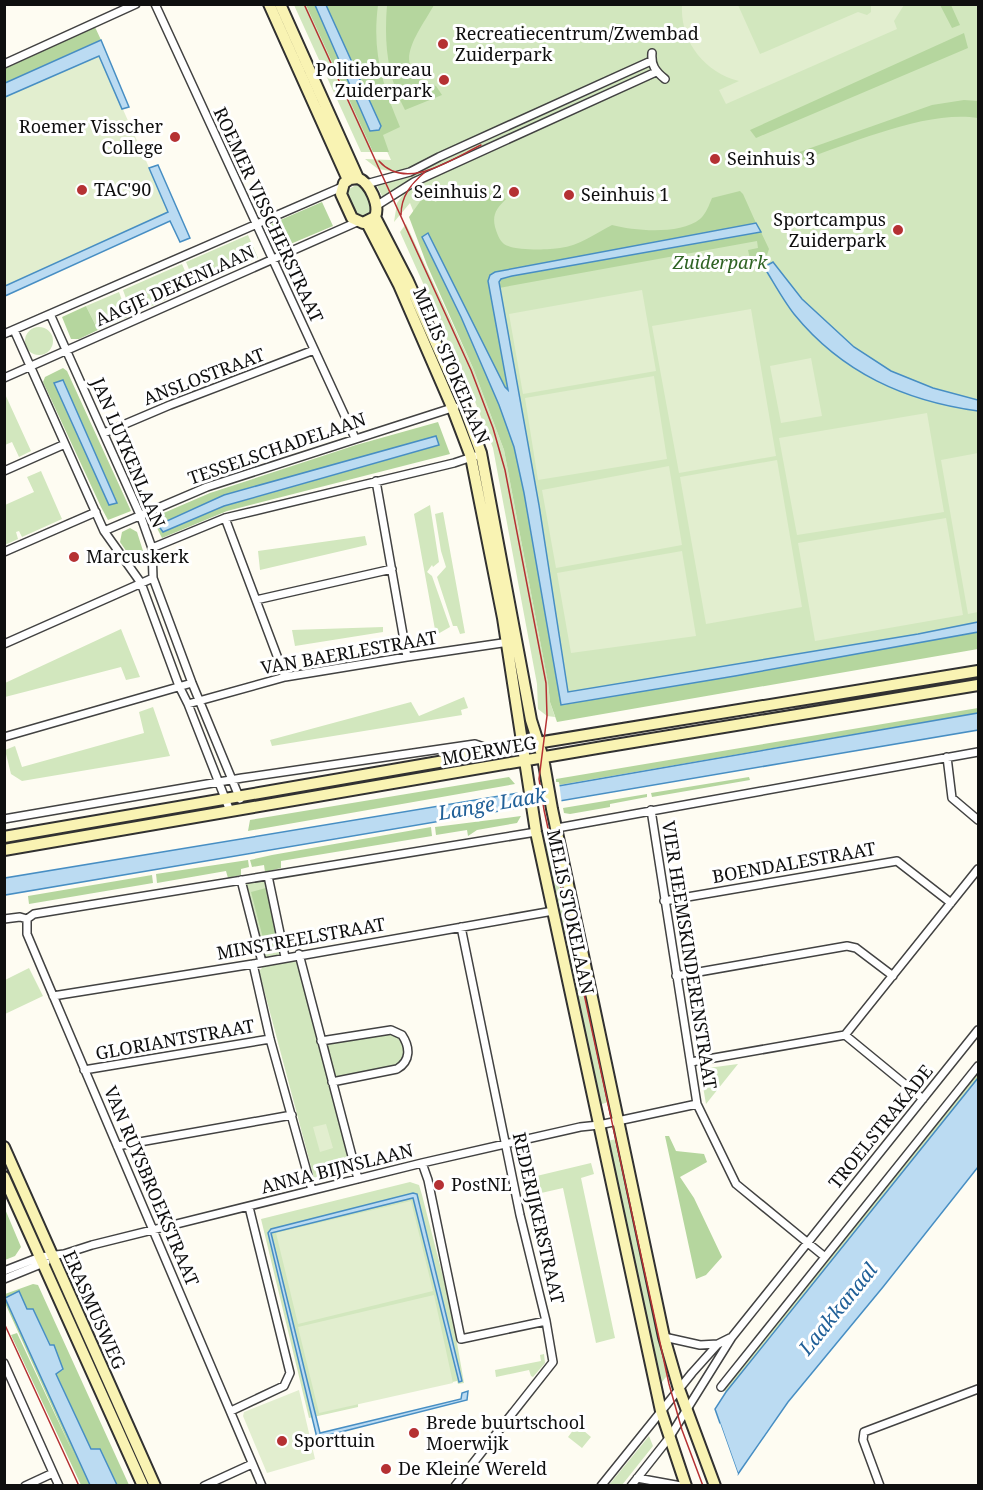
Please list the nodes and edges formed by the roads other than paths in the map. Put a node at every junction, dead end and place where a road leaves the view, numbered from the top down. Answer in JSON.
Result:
{"nodes":[{"id":1,"x":136,"y":4,"type":"edge"},
{"id":2,"x":155,"y":4,"type":"edge"},
{"id":3,"x":269,"y":4,"type":"edge"},
{"id":4,"x":280,"y":4,"type":"edge"},
{"id":5,"x":652,"y":53,"type":"dead end"},
{"id":6,"x":651,"y":61,"type":"junction"},
{"id":7,"x":4,"y":64,"type":"edge"},
{"id":8,"x":656,"y":72,"type":"junction"},
{"id":9,"x":665,"y":80,"type":"dead end"},
{"id":10,"x":353,"y":182,"type":"junction"},
{"id":11,"x":376,"y":206,"type":"junction"},
{"id":12,"x":366,"y":221,"type":"junction"},
{"id":13,"x":256,"y":224,"type":"junction"},
{"id":14,"x":272,"y":260,"type":"junction"},
{"id":15,"x":50,"y":314,"type":"junction"},
{"id":16,"x":14,"y":330,"type":"junction"},
{"id":17,"x":4,"y":334,"type":"edge"},
{"id":18,"x":67,"y":350,"type":"junction"},
{"id":19,"x":314,"y":350,"type":"junction"},
{"id":20,"x":31,"y":366,"type":"junction"},
{"id":21,"x":4,"y":378,"type":"edge"},
{"id":22,"x":458,"y":406,"type":"junction"},
{"id":23,"x":104,"y":433,"type":"junction"},
{"id":24,"x":355,"y":438,"type":"junction"},
{"id":25,"x":65,"y":444,"type":"junction"},
{"id":26,"x":476,"y":455,"type":"junction"},
{"id":27,"x":4,"y":471,"type":"edge"},
{"id":28,"x":376,"y":481,"type":"junction"},
{"id":29,"x":96,"y":512,"type":"junction"},
{"id":30,"x":141,"y":516,"type":"junction"},
{"id":31,"x":225,"y":518,"type":"junction"},
{"id":32,"x":104,"y":531,"type":"junction"},
{"id":33,"x":152,"y":548,"type":"junction"},
{"id":34,"x":4,"y":552,"type":"edge"},
{"id":35,"x":392,"y":569,"type":"junction"},
{"id":36,"x":153,"y":578,"type":"junction"},
{"id":37,"x":141,"y":583,"type":"junction"},
{"id":38,"x":256,"y":600,"type":"junction"},
{"id":39,"x":512,"y":641,"type":"junction"},
{"id":40,"x":4,"y":644,"type":"edge"},
{"id":41,"x":407,"y":657,"type":"junction"},
{"id":42,"x":978,"y":671,"type":"edge"},
{"id":43,"x":285,"y":677,"type":"junction"},
{"id":44,"x":192,"y":682,"type":"junction"},
{"id":45,"x":978,"y":685,"type":"edge"},
{"id":46,"x":179,"y":686,"type":"junction"},
{"id":47,"x":199,"y":700,"type":"junction"},
{"id":48,"x":188,"y":704,"type":"junction"},
{"id":49,"x":4,"y":737,"type":"edge"},
{"id":50,"x":539,"y":742,"type":"junction"},
{"id":51,"x":522,"y":745,"type":"junction"},
{"id":52,"x":494,"y":750,"type":"junction"},
{"id":53,"x":978,"y":752,"type":"edge"},
{"id":54,"x":947,"y":757,"type":"junction"},
{"id":55,"x":543,"y":758,"type":"junction"},
{"id":56,"x":524,"y":761,"type":"junction"},
{"id":57,"x":232,"y":779,"type":"junction"},
{"id":58,"x":217,"y":782,"type":"junction"},
{"id":59,"x":239,"y":797,"type":"junction"},
{"id":60,"x":225,"y":799,"type":"junction"},
{"id":61,"x":243,"y":809,"type":"junction"},
{"id":62,"x":651,"y":810,"type":"junction"},
{"id":63,"x":230,"y":811,"type":"junction"},
{"id":64,"x":4,"y":819,"type":"edge"},
{"id":65,"x":978,"y":820,"type":"edge"},
{"id":66,"x":557,"y":828,"type":"junction"},
{"id":67,"x":536,"y":832,"type":"junction"},
{"id":68,"x":4,"y":837,"type":"edge"},
{"id":69,"x":4,"y":850,"type":"edge"},
{"id":70,"x":978,"y":869,"type":"edge"},
{"id":71,"x":268,"y":876,"type":"junction"},
{"id":72,"x":241,"y":880,"type":"junction"},
{"id":73,"x":664,"y":901,"type":"junction"},
{"id":74,"x":951,"y":903,"type":"junction"},
{"id":75,"x":553,"y":911,"type":"junction"},
{"id":76,"x":27,"y":919,"type":"junction"},
{"id":77,"x":4,"y":920,"type":"edge"},
{"id":78,"x":461,"y":927,"type":"junction"},
{"id":79,"x":299,"y":954,"type":"junction"},
{"id":80,"x":285,"y":957,"type":"junction"},
{"id":81,"x":262,"y":962,"type":"junction"},
{"id":82,"x":253,"y":964,"type":"junction"},
{"id":83,"x":676,"y":976,"type":"junction"},
{"id":84,"x":893,"y":976,"type":"junction"},
{"id":85,"x":53,"y":996,"type":"junction"},
{"id":86,"x":978,"y":1030,"type":"edge"},
{"id":87,"x":845,"y":1035,"type":"junction"},
{"id":88,"x":270,"y":1039,"type":"junction"},
{"id":89,"x":321,"y":1041,"type":"junction"},
{"id":90,"x":691,"y":1062,"type":"junction"},
{"id":91,"x":978,"y":1066,"type":"edge"},
{"id":92,"x":84,"y":1070,"type":"junction"},
{"id":93,"x":332,"y":1082,"type":"junction"},
{"id":94,"x":923,"y":1099,"type":"junction"},
{"id":95,"x":697,"y":1104,"type":"junction"},
{"id":96,"x":292,"y":1115,"type":"junction"},
{"id":97,"x":619,"y":1120,"type":"junction"},
{"id":98,"x":599,"y":1125,"type":"junction"},
{"id":99,"x":506,"y":1144,"type":"junction"},
{"id":100,"x":117,"y":1146,"type":"junction"},
{"id":101,"x":4,"y":1148,"type":"edge"},
{"id":102,"x":422,"y":1163,"type":"junction"},
{"id":103,"x":4,"y":1178,"type":"edge"},
{"id":104,"x":358,"y":1179,"type":"junction"},
{"id":105,"x":312,"y":1190,"type":"junction"},
{"id":106,"x":249,"y":1207,"type":"junction"},
{"id":107,"x":153,"y":1230,"type":"junction"},
{"id":108,"x":807,"y":1243,"type":"junction"},
{"id":109,"x":52,"y":1256,"type":"junction"},
{"id":110,"x":825,"y":1257,"type":"junction"},
{"id":111,"x":42,"y":1261,"type":"junction"},
{"id":112,"x":4,"y":1271,"type":"edge"},
{"id":113,"x":4,"y":1279,"type":"edge"},
{"id":114,"x":546,"y":1321,"type":"junction"},
{"id":115,"x":732,"y":1336,"type":"junction"},
{"id":116,"x":664,"y":1337,"type":"junction"},
{"id":117,"x":718,"y":1344,"type":"junction"},
{"id":118,"x":4,"y":1363,"type":"edge"},
{"id":119,"x":721,"y":1387,"type":"dead end"},
{"id":120,"x":679,"y":1389,"type":"junction"},
{"id":121,"x":978,"y":1389,"type":"edge"},
{"id":122,"x":686,"y":1409,"type":"junction"},
{"id":123,"x":231,"y":1411,"type":"junction"},
{"id":124,"x":661,"y":1411,"type":"junction"},
{"id":125,"x":669,"y":1438,"type":"junction"},
{"id":126,"x":252,"y":1464,"type":"junction"},
{"id":127,"x":53,"y":1473,"type":"junction"},
{"id":128,"x":637,"y":1478,"type":"junction"},
{"id":129,"x":25,"y":1485,"type":"edge"},
{"id":130,"x":59,"y":1485,"type":"edge"},
{"id":131,"x":143,"y":1485,"type":"edge"},
{"id":132,"x":155,"y":1485,"type":"edge"},
{"id":133,"x":204,"y":1485,"type":"edge"},
{"id":134,"x":262,"y":1485,"type":"edge"},
{"id":135,"x":455,"y":1485,"type":"edge"},
{"id":136,"x":601,"y":1485,"type":"edge"},
{"id":137,"x":631,"y":1485,"type":"edge"},
{"id":138,"x":683,"y":1485,"type":"edge"},
{"id":139,"x":715,"y":1485,"type":"edge"},
{"id":140,"x":880,"y":1485,"type":"edge"}],
"edges":[{"from":1,"to":7,"type":"street"},
{"from":2,"to":13,"type":"street","name":"ROEMER VISSCHERSTRAAT"},
{"from":3,"to":10,"type":"main road"},
{"from":4,"to":10,"type":"main road"},
{"from":5,"to":6,"type":"street"},
{"from":6,"to":8,"type":"street"},
{"from":6,"to":10,"type":"street","name":"AAGJE DEKENLAAN"},
{"from":8,"to":9,"type":"street"},
{"from":8,"to":11,"type":"street"},
{"from":10,"to":11,"type":"main road"},
{"from":10,"to":12,"type":"main road","name":"MELIS STOKELAAN"},
{"from":10,"to":13,"type":"street","name":"AAGJE DEKENLAAN"},
{"from":11,"to":12,"type":"main road"},
{"from":12,"to":14,"type":"street","name":"AAGJE DEKENLAAN"},
{"from":12,"to":22,"type":"main road","name":"MELIS STOKELAAN"},
{"from":13,"to":14,"type":"street","name":"ROEMER VISSCHERSTRAAT"},
{"from":13,"to":15,"type":"street","name":"AAGJE DEKENLAAN"},
{"from":14,"to":18,"type":"street","name":"AAGJE DEKENLAAN"},
{"from":14,"to":19,"type":"street","name":"ROEMER VISSCHERSTRAAT"},
{"from":15,"to":16,"type":"street","name":"AAGJE DEKENLAAN"},
{"from":15,"to":18,"type":"street","name":"JAN LUYKENLAAN"},
{"from":16,"to":17,"type":"street","name":"AAGJE DEKENLAAN"},
{"from":16,"to":20,"type":"street"},
{"from":18,"to":20,"type":"street","name":"AAGJE DEKENLAAN"},
{"from":18,"to":23,"type":"street","name":"JAN LUYKENLAAN"},
{"from":19,"to":23,"type":"street","name":"ANSLOSTRAAT"},
{"from":19,"to":24,"type":"street","name":"ROEMER VISSCHERSTRAAT"},
{"from":20,"to":21,"type":"street","name":"AAGJE DEKENLAAN"},
{"from":20,"to":25,"type":"street"},
{"from":22,"to":24,"type":"street","name":"TESSELSCHADELAAN"},
{"from":22,"to":26,"type":"main road","name":"MELIS STOKELAAN"},
{"from":23,"to":30,"type":"street","name":"JAN LUYKENLAAN"},
{"from":24,"to":30,"type":"street","name":"TESSELSCHADELAAN"},
{"from":25,"to":27,"type":"street"},
{"from":25,"to":29,"type":"street"},
{"from":26,"to":28,"type":"street"},
{"from":26,"to":39,"type":"main road","name":"MELIS STOKELAAN"},
{"from":28,"to":31,"type":"street"},
{"from":28,"to":35,"type":"street"},
{"from":29,"to":32,"type":"street"},
{"from":29,"to":34,"type":"street"},
{"from":30,"to":32,"type":"street","name":"TESSELSCHADELAAN"},
{"from":30,"to":33,"type":"street","name":"JAN LUYKENLAAN"},
{"from":31,"to":33,"type":"street"},
{"from":31,"to":38,"type":"street"},
{"from":32,"to":37,"type":"street"},
{"from":33,"to":36,"type":"street","name":"JAN LUYKENLAAN"},
{"from":35,"to":38,"type":"street"},
{"from":35,"to":41,"type":"street"},
{"from":36,"to":37,"type":"street"},
{"from":36,"to":44,"type":"street","name":"JAN LUYKENLAAN"},
{"from":37,"to":40,"type":"street"},
{"from":37,"to":46,"type":"street"},
{"from":38,"to":43,"type":"street"},
{"from":39,"to":41,"type":"street","name":"VAN BAERLESTRAAT"},
{"from":39,"to":50,"type":"main road","name":"MELIS STOKELAAN"},
{"from":39,"to":51,"type":"main road","name":"MELIS STOKELAAN"},
{"from":41,"to":43,"type":"street","name":"VAN BAERLESTRAAT"},
{"from":42,"to":50,"type":"main road","name":"MOERWEG"},
{"from":43,"to":47,"type":"street","name":"VAN BAERLESTRAAT"},
{"from":44,"to":46,"type":"street"},
{"from":44,"to":47,"type":"street","name":"JAN LUYKENLAAN"},
{"from":45,"to":55,"type":"main road","name":"MOERWEG"},
{"from":46,"to":48,"type":"street"},
{"from":46,"to":49,"type":"street"},
{"from":47,"to":48,"type":"street","name":"VAN BAERLESTRAAT"},
{"from":47,"to":57,"type":"street","name":"JAN LUYKENLAAN"},
{"from":48,"to":58,"type":"street"},
{"from":50,"to":51,"type":"main road","name":"MOERWEG"},
{"from":50,"to":55,"type":"main road","name":"MELIS STOKELAAN"},
{"from":51,"to":52,"type":"main road","name":"MOERWEG"},
{"from":51,"to":56,"type":"main road","name":"MELIS STOKELAAN"},
{"from":52,"to":57,"type":"street","name":"MOERWEG"},
{"from":52,"to":59,"type":"main road","name":"MOERWEG"},
{"from":53,"to":54,"type":"street"},
{"from":54,"to":62,"type":"street"},
{"from":54,"to":65,"type":"street"},
{"from":55,"to":56,"type":"main road","name":"MOERWEG"},
{"from":55,"to":66,"type":"main road","name":"MELIS STOKELAAN"},
{"from":56,"to":61,"type":"main road","name":"MOERWEG"},
{"from":56,"to":67,"type":"main road","name":"MELIS STOKELAAN"},
{"from":57,"to":58,"type":"street","name":"MOERWEG"},
{"from":57,"to":59,"type":"street","name":"JAN LUYKENLAAN"},
{"from":58,"to":60,"type":"street"},
{"from":58,"to":64,"type":"street","name":"MOERWEG"},
{"from":59,"to":60,"type":"main road","name":"MOERWEG"},
{"from":59,"to":61,"type":"street","name":"JAN LUYKENLAAN"},
{"from":60,"to":63,"type":"street"},
{"from":60,"to":68,"type":"main road","name":"MOERWEG"},
{"from":61,"to":63,"type":"main road","name":"MOERWEG"},
{"from":62,"to":66,"type":"street"},
{"from":62,"to":73,"type":"street","name":"VIER HEEMSKINDERENSTRAAT"},
{"from":63,"to":69,"type":"main road","name":"MOERWEG"},
{"from":66,"to":97,"type":"main road","name":"MELIS STOKELAAN"},
{"from":67,"to":71,"type":"street"},
{"from":67,"to":75,"type":"main road","name":"MELIS STOKELAAN"},
{"from":70,"to":74,"type":"street"},
{"from":71,"to":72,"type":"street"},
{"from":71,"to":80,"type":"street"},
{"from":72,"to":76,"type":"street"},
{"from":72,"to":81,"type":"street"},
{"from":73,"to":74,"type":"street","name":"BOENDALESTRAAT"},
{"from":73,"to":83,"type":"street","name":"VIER HEEMSKINDERENSTRAAT"},
{"from":74,"to":84,"type":"street"},
{"from":75,"to":78,"type":"street","name":"MINSTREELSTRAAT"},
{"from":75,"to":98,"type":"main road","name":"MELIS STOKELAAN"},
{"from":76,"to":77,"type":"street"},
{"from":76,"to":85,"type":"street","name":"VAN RUYSBROEKSTRAAT"},
{"from":78,"to":79,"type":"street","name":"MINSTREELSTRAAT"},
{"from":78,"to":99,"type":"street","name":"REDERIJKERSTRAAT"},
{"from":79,"to":80,"type":"street","name":"MINSTREELSTRAAT"},
{"from":79,"to":89,"type":"street"},
{"from":80,"to":81,"type":"street","name":"MINSTREELSTRAAT"},
{"from":81,"to":82,"type":"street","name":"MINSTREELSTRAAT"},
{"from":82,"to":85,"type":"street","name":"MINSTREELSTRAAT"},
{"from":82,"to":88,"type":"street"},
{"from":83,"to":84,"type":"street"},
{"from":83,"to":90,"type":"street","name":"VIER HEEMSKINDERENSTRAAT"},
{"from":84,"to":87,"type":"street"},
{"from":85,"to":92,"type":"street","name":"VAN RUYSBROEKSTRAAT"},
{"from":86,"to":94,"type":"street","name":"TROELSTRAKADE"},
{"from":87,"to":90,"type":"street"},
{"from":87,"to":94,"type":"street"},
{"from":88,"to":92,"type":"street","name":"GLORIANTSTRAAT"},
{"from":88,"to":96,"type":"street"},
{"from":89,"to":93,"type":"street"},
{"from":89,"to":93,"type":"street"},
{"from":90,"to":95,"type":"street","name":"VIER HEEMSKINDERENSTRAAT"},
{"from":91,"to":110,"type":"street","name":"TROELSTRAKADE"},
{"from":92,"to":100,"type":"street","name":"VAN RUYSBROEKSTRAAT"},
{"from":93,"to":104,"type":"street"},
{"from":94,"to":108,"type":"street","name":"TROELSTRAKADE"},
{"from":95,"to":97,"type":"street","name":"ANNA BIJNSLAAN"},
{"from":95,"to":108,"type":"street","name":"VIER HEEMSKINDERENSTRAAT"},
{"from":96,"to":100,"type":"street"},
{"from":96,"to":105,"type":"street"},
{"from":97,"to":98,"type":"street","name":"ANNA BIJNSLAAN"},
{"from":97,"to":116,"type":"main road","name":"MELIS STOKELAAN"},
{"from":98,"to":99,"type":"street","name":"ANNA BIJNSLAAN"},
{"from":98,"to":124,"type":"main road","name":"MELIS STOKELAAN"},
{"from":99,"to":102,"type":"street","name":"ANNA BIJNSLAAN"},
{"from":99,"to":114,"type":"street","name":"REDERIJKERSTRAAT"},
{"from":100,"to":107,"type":"street","name":"VAN RUYSBROEKSTRAAT"},
{"from":101,"to":109,"type":"main road","name":"ERASMUSWEG"},
{"from":102,"to":104,"type":"street","name":"ANNA BIJNSLAAN"},
{"from":102,"to":114,"type":"street"},
{"from":103,"to":111,"type":"main road","name":"ERASMUSWEG"},
{"from":104,"to":105,"type":"street","name":"ANNA BIJNSLAAN"},
{"from":105,"to":106,"type":"street","name":"ANNA BIJNSLAAN"},
{"from":106,"to":107,"type":"street","name":"ANNA BIJNSLAAN"},
{"from":106,"to":123,"type":"street"},
{"from":107,"to":109,"type":"street","name":"ANNA BIJNSLAAN"},
{"from":107,"to":123,"type":"street","name":"VAN RUYSBROEKSTRAAT"},
{"from":108,"to":110,"type":"street"},
{"from":108,"to":115,"type":"street","name":"TROELSTRAKADE"},
{"from":109,"to":111,"type":"street","name":"ANNA BIJNSLAAN"},
{"from":109,"to":132,"type":"main road","name":"ERASMUSWEG"},
{"from":110,"to":119,"type":"street","name":"TROELSTRAKADE"},
{"from":111,"to":112,"type":"street"},
{"from":111,"to":113,"type":"street"},
{"from":111,"to":131,"type":"main road","name":"ERASMUSWEG"},
{"from":114,"to":135,"type":"street","name":"REDERIJKERSTRAAT"},
{"from":115,"to":117,"type":"street","name":"TROELSTRAKADE"},
{"from":115,"to":122,"type":"street","name":"TROELSTRAKADE"},
{"from":116,"to":117,"type":"street"},
{"from":116,"to":120,"type":"main road","name":"MELIS STOKELAAN"},
{"from":117,"to":120,"type":"street","name":"TROELSTRAKADE"},
{"from":118,"to":127,"type":"street"},
{"from":120,"to":122,"type":"main road","name":"MELIS STOKELAAN"},
{"from":120,"to":124,"type":"street","name":"TROELSTRAKADE"},
{"from":121,"to":140,"type":"street"},
{"from":122,"to":125,"type":"street","name":"TROELSTRAKADE"},
{"from":122,"to":139,"type":"main road","name":"MELIS STOKELAAN"},
{"from":123,"to":126,"type":"street","name":"VAN RUYSBROEKSTRAAT"},
{"from":124,"to":125,"type":"main road","name":"MELIS STOKELAAN"},
{"from":124,"to":136,"type":"street","name":"TROELSTRAKADE"},
{"from":125,"to":128,"type":"street","name":"TROELSTRAKADE"},
{"from":125,"to":138,"type":"main road","name":"MELIS STOKELAAN"},
{"from":126,"to":133,"type":"street"},
{"from":126,"to":134,"type":"street","name":"VAN RUYSBROEKSTRAAT"},
{"from":127,"to":129,"type":"street"},
{"from":127,"to":130,"type":"street"},
{"from":128,"to":137,"type":"street","name":"TROELSTRAKADE"},
{"from":128,"to":138,"type":"street"}]}
